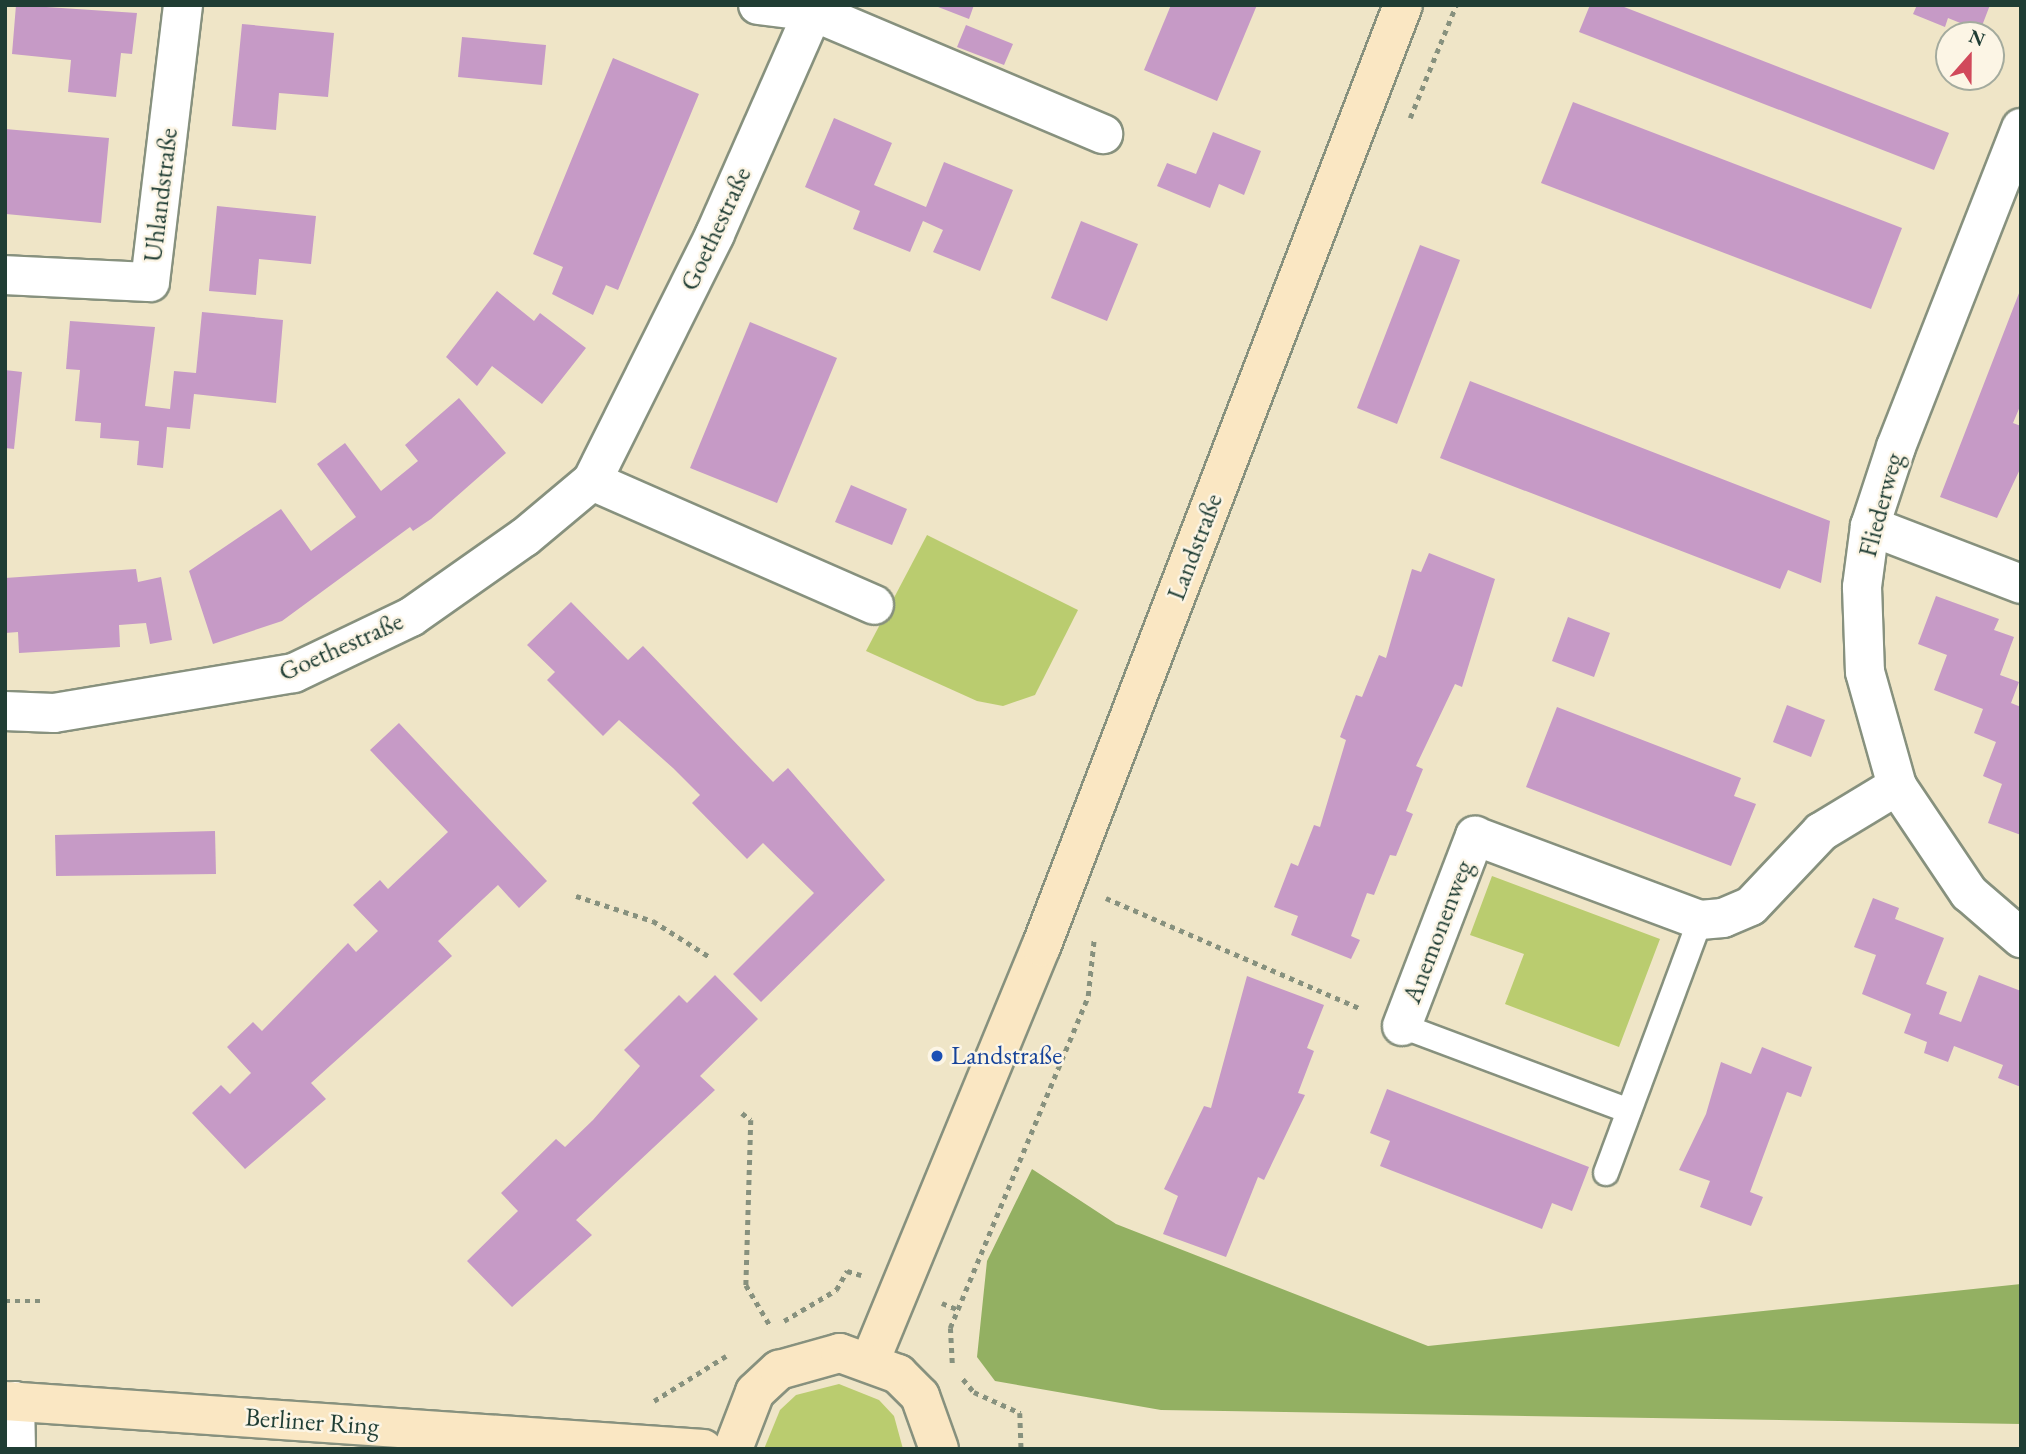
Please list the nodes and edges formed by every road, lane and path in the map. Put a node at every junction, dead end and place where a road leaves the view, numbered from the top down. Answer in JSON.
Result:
{"nodes":[{"id":1,"x":184,"y":5,"type":"edge"},
{"id":2,"x":758,"y":5,"type":"edge"},
{"id":3,"x":1403,"y":5,"type":"edge"},
{"id":4,"x":1455,"y":5,"type":"edge"},
{"id":5,"x":815,"y":9,"type":"edge"},
{"id":6,"x":1407,"y":124,"type":"dead end"},
{"id":7,"x":2021,"y":128,"type":"edge"},
{"id":8,"x":1103,"y":134,"type":"dead end"},
{"id":9,"x":5,"y":275,"type":"edge"},
{"id":10,"x":592,"y":481,"type":"junction"},
{"id":11,"x":1870,"y":526,"type":"junction"},
{"id":12,"x":2021,"y":584,"type":"edge"},
{"id":13,"x":874,"y":605,"type":"dead end"},
{"id":14,"x":5,"y":711,"type":"edge"},
{"id":15,"x":1898,"y":786,"type":"junction"},
{"id":16,"x":1110,"y":885,"type":"dead end"},
{"id":17,"x":576,"y":896,"type":"dead end"},
{"id":18,"x":1105,"y":898,"type":"junction"},
{"id":19,"x":1102,"y":907,"type":"dead end"},
{"id":20,"x":1700,"y":920,"type":"junction"},
{"id":21,"x":1095,"y":925,"type":"dead end"},
{"id":22,"x":2021,"y":938,"type":"edge"},
{"id":23,"x":710,"y":957,"type":"dead end"},
{"id":24,"x":1402,"y":1026,"type":"junction"},
{"id":25,"x":1629,"y":1111,"type":"junction"},
{"id":26,"x":742,"y":1114,"type":"dead end"},
{"id":27,"x":1606,"y":1173,"type":"dead end"},
{"id":28,"x":5,"y":1301,"type":"edge"},
{"id":29,"x":43,"y":1301,"type":"dead end"},
{"id":30,"x":772,"y":1328,"type":"dead end"},
{"id":31,"x":871,"y":1359,"type":"junction"},
{"id":32,"x":10,"y":1401,"type":"edge"},
{"id":33,"x":16,"y":1449,"type":"edge"},
{"id":34,"x":703,"y":1449,"type":"edge"},
{"id":35,"x":733,"y":1449,"type":"edge"},
{"id":36,"x":939,"y":1449,"type":"edge"},
{"id":37,"x":1021,"y":1449,"type":"edge"}],
"edges":[{"from":1,"to":9,"type":"street","name":"Uhlandstraße"},
{"from":2,"to":5,"type":"street"},
{"from":3,"to":31,"type":"street","name":"Landstraße"},
{"from":4,"to":6,"type":"path"},
{"from":5,"to":8,"type":"street"},
{"from":5,"to":10,"type":"street","name":"Goethestraße"},
{"from":7,"to":11,"type":"street","name":"Fliederweg"},
{"from":10,"to":13,"type":"street"},
{"from":10,"to":14,"type":"street","name":"Goethestraße"},
{"from":11,"to":12,"type":"street"},
{"from":11,"to":15,"type":"street","name":"Fliederweg"},
{"from":15,"to":20,"type":"street"},
{"from":15,"to":22,"type":"street","name":"Fliederweg"},
{"from":16,"to":18,"type":"path"},
{"from":17,"to":23,"type":"path"},
{"from":18,"to":19,"type":"path"},
{"from":18,"to":24,"type":"path"},
{"from":20,"to":24,"type":"street","name":"Anemonenweg"},
{"from":20,"to":25,"type":"lane"},
{"from":21,"to":37,"type":"path"},
{"from":24,"to":25,"type":"lane","name":"Anemonenweg"},
{"from":25,"to":27,"type":"lane"},
{"from":26,"to":30,"type":"path"},
{"from":28,"to":29,"type":"path"},
{"from":31,"to":35,"type":"street"},
{"from":31,"to":36,"type":"street"},
{"from":32,"to":33,"type":"street"},
{"from":32,"to":34,"type":"street","name":"Berliner Ring"}]}
